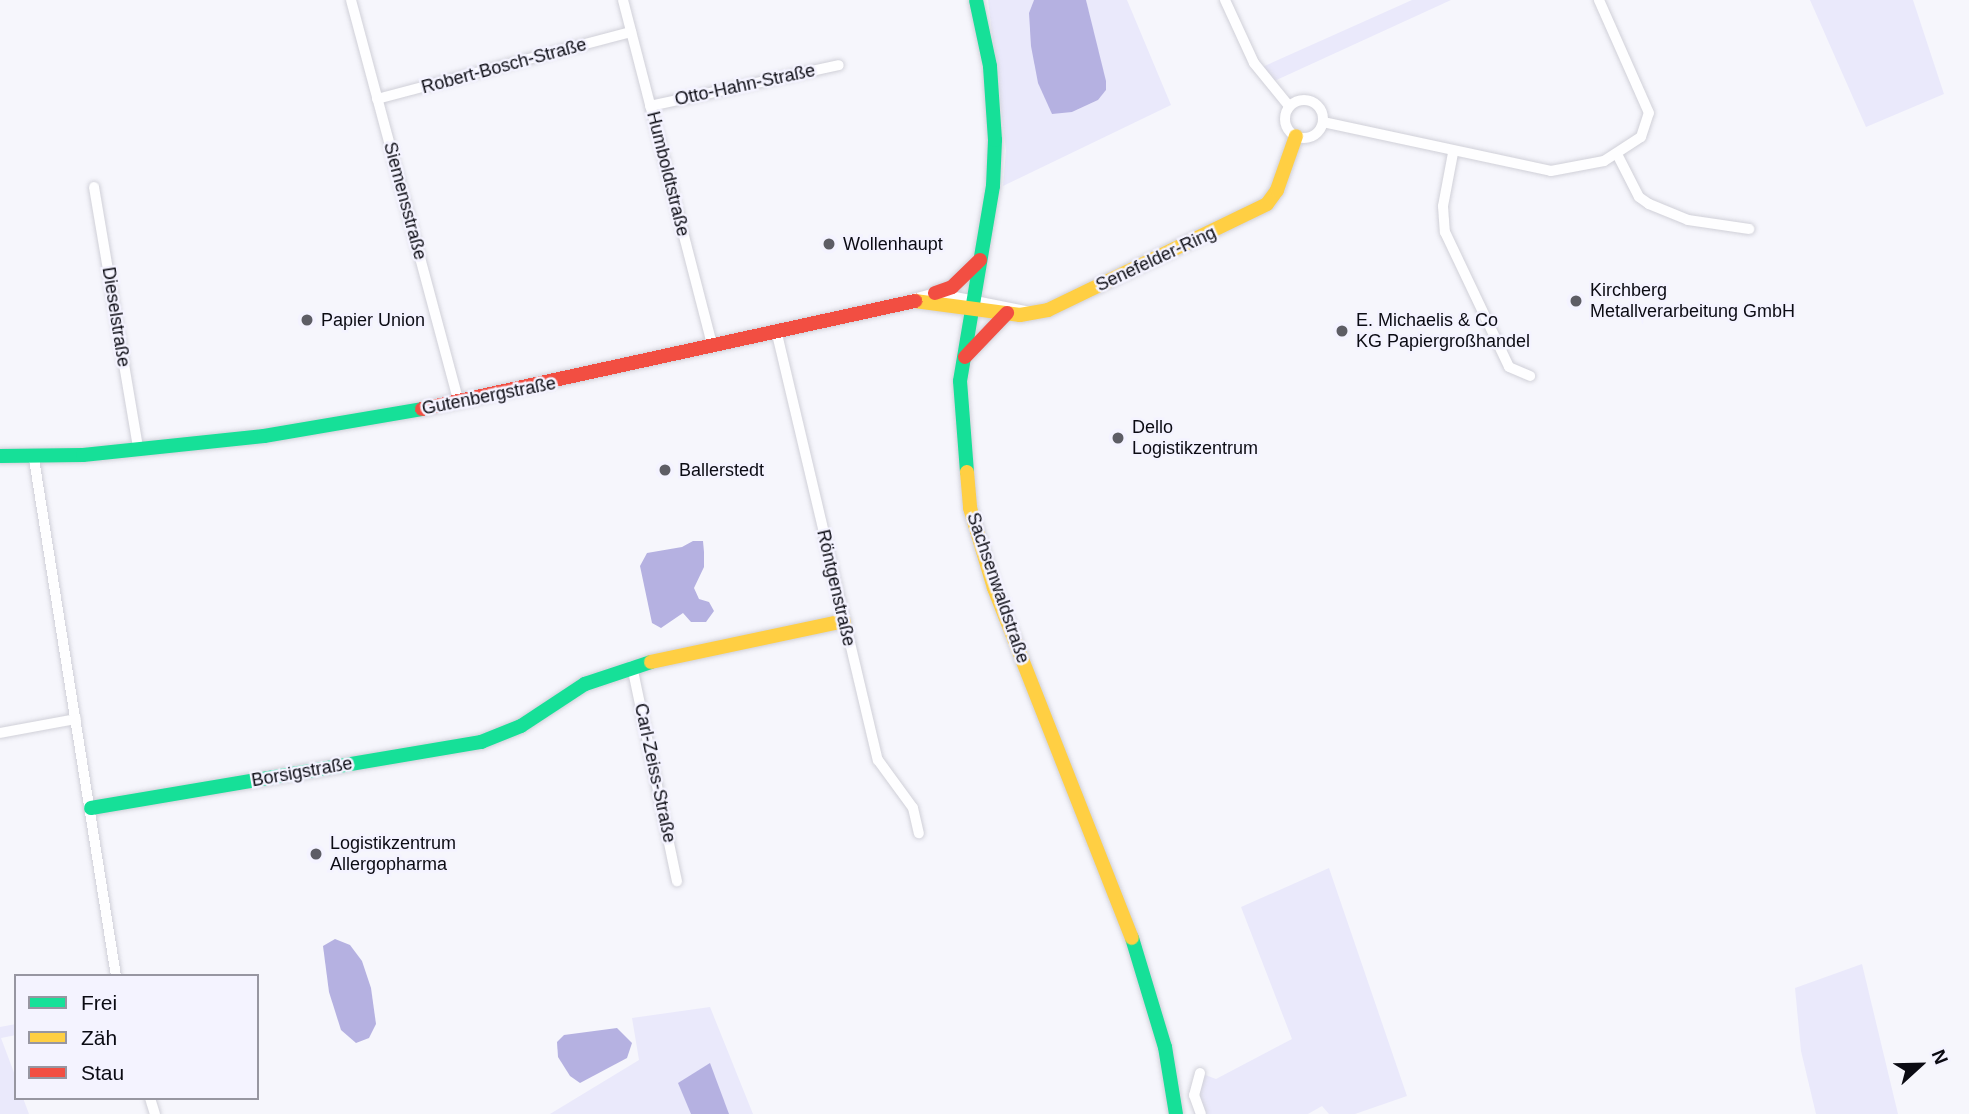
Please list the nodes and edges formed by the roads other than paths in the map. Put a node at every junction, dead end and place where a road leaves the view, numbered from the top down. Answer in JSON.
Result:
{"nodes":[{"id":1,"x":351,"y":0,"type":"edge"},
{"id":2,"x":623,"y":0,"type":"edge"},
{"id":3,"x":976,"y":0,"type":"edge"},
{"id":4,"x":1225,"y":0,"type":"edge"},
{"id":5,"x":1599,"y":0,"type":"edge"},
{"id":6,"x":631,"y":32,"type":"junction"},
{"id":7,"x":839,"y":65,"type":"dead end"},
{"id":8,"x":377,"y":99,"type":"junction"},
{"id":9,"x":650,"y":106,"type":"junction"},
{"id":10,"x":1289,"y":106,"type":"junction"},
{"id":11,"x":1323,"y":122,"type":"junction"},
{"id":12,"x":1296,"y":136,"type":"junction"},
{"id":13,"x":1453,"y":153,"type":"junction"},
{"id":14,"x":1617,"y":154,"type":"junction"},
{"id":15,"x":94,"y":187,"type":"dead end"},
{"id":16,"x":1749,"y":229,"type":"dead end"},
{"id":17,"x":981,"y":259,"type":"junction"},
{"id":18,"x":935,"y":293,"type":"junction"},
{"id":19,"x":913,"y":299,"type":"junction"},
{"id":20,"x":971,"y":304,"type":"junction"},
{"id":21,"x":1030,"y":312,"type":"junction"},
{"id":22,"x":1007,"y":313,"type":"junction"},
{"id":23,"x":778,"y":334,"type":"junction"},
{"id":24,"x":713,"y":348,"type":"junction"},
{"id":25,"x":962,"y":361,"type":"junction"},
{"id":26,"x":1530,"y":376,"type":"dead end"},
{"id":27,"x":459,"y":402,"type":"junction"},
{"id":28,"x":138,"y":448,"type":"junction"},
{"id":29,"x":0,"y":456,"type":"edge"},
{"id":30,"x":34,"y":459,"type":"junction"},
{"id":31,"x":844,"y":621,"type":"junction"},
{"id":32,"x":632,"y":666,"type":"junction"},
{"id":33,"x":76,"y":719,"type":"junction"},
{"id":34,"x":0,"y":733,"type":"edge"},
{"id":35,"x":91,"y":808,"type":"junction"},
{"id":36,"x":919,"y":833,"type":"dead end"},
{"id":37,"x":677,"y":881,"type":"dead end"},
{"id":38,"x":116,"y":974,"type":"edge"},
{"id":39,"x":1200,"y":1073,"type":"dead end"},
{"id":40,"x":1176,"y":1114,"type":"edge"},
{"id":41,"x":1201,"y":1114,"type":"edge"}],
"edges":[{"from":1,"to":8,"type":"street","name":"Siemensstraße"},
{"from":2,"to":6,"type":"street","name":"Humboldtstraße"},
{"from":3,"to":17,"type":"street","name":"Sachsenwaldstraße"},
{"from":4,"to":10,"type":"street"},
{"from":5,"to":14,"type":"street"},
{"from":6,"to":8,"type":"street","name":"Robert-Bosch-Straße"},
{"from":6,"to":9,"type":"street","name":"Humboldtstraße"},
{"from":7,"to":9,"type":"street","name":"Otto-Hahn-Straße"},
{"from":8,"to":27,"type":"street","name":"Siemensstraße"},
{"from":9,"to":24,"type":"street","name":"Humboldtstraße"},
{"from":10,"to":11,"type":"street"},
{"from":10,"to":12,"type":"street"},
{"from":11,"to":12,"type":"street"},
{"from":11,"to":13,"type":"street"},
{"from":12,"to":21,"type":"street","name":"Senefelder-Ring"},
{"from":13,"to":14,"type":"street"},
{"from":13,"to":26,"type":"street"},
{"from":14,"to":16,"type":"street"},
{"from":15,"to":28,"type":"street","name":"Dieselstraße"},
{"from":17,"to":18,"type":"street"},
{"from":17,"to":20,"type":"street","name":"Sachsenwaldstraße"},
{"from":18,"to":19,"type":"street"},
{"from":18,"to":20,"type":"street"},
{"from":19,"to":20,"type":"street","name":"Gutenbergstraße"},
{"from":19,"to":23,"type":"street","name":"Gutenbergstraße"},
{"from":20,"to":21,"type":"street"},
{"from":20,"to":22,"type":"street","name":"Senefelder-Ring"},
{"from":20,"to":25,"type":"street","name":"Sachsenwaldstraße"},
{"from":21,"to":22,"type":"street","name":"Senefelder-Ring"},
{"from":22,"to":25,"type":"street"},
{"from":23,"to":24,"type":"street","name":"Gutenbergstraße"},
{"from":23,"to":31,"type":"street","name":"Röntgenstraße"},
{"from":24,"to":27,"type":"street","name":"Gutenbergstraße"},
{"from":25,"to":40,"type":"street","name":"Sachsenwaldstraße"},
{"from":27,"to":28,"type":"street","name":"Gutenbergstraße"},
{"from":28,"to":30,"type":"street","name":"Gutenbergstraße"},
{"from":29,"to":30,"type":"street","name":"Gutenbergstraße"},
{"from":30,"to":33,"type":"street"},
{"from":31,"to":32,"type":"street","name":"Borsigstraße"},
{"from":31,"to":36,"type":"street","name":"Röntgenstraße"},
{"from":32,"to":35,"type":"street","name":"Borsigstraße"},
{"from":32,"to":37,"type":"street","name":"Carl-Zeiss-Straße"},
{"from":33,"to":34,"type":"street"},
{"from":33,"to":35,"type":"street"},
{"from":35,"to":38,"type":"street"},
{"from":39,"to":41,"type":"street"}]}
